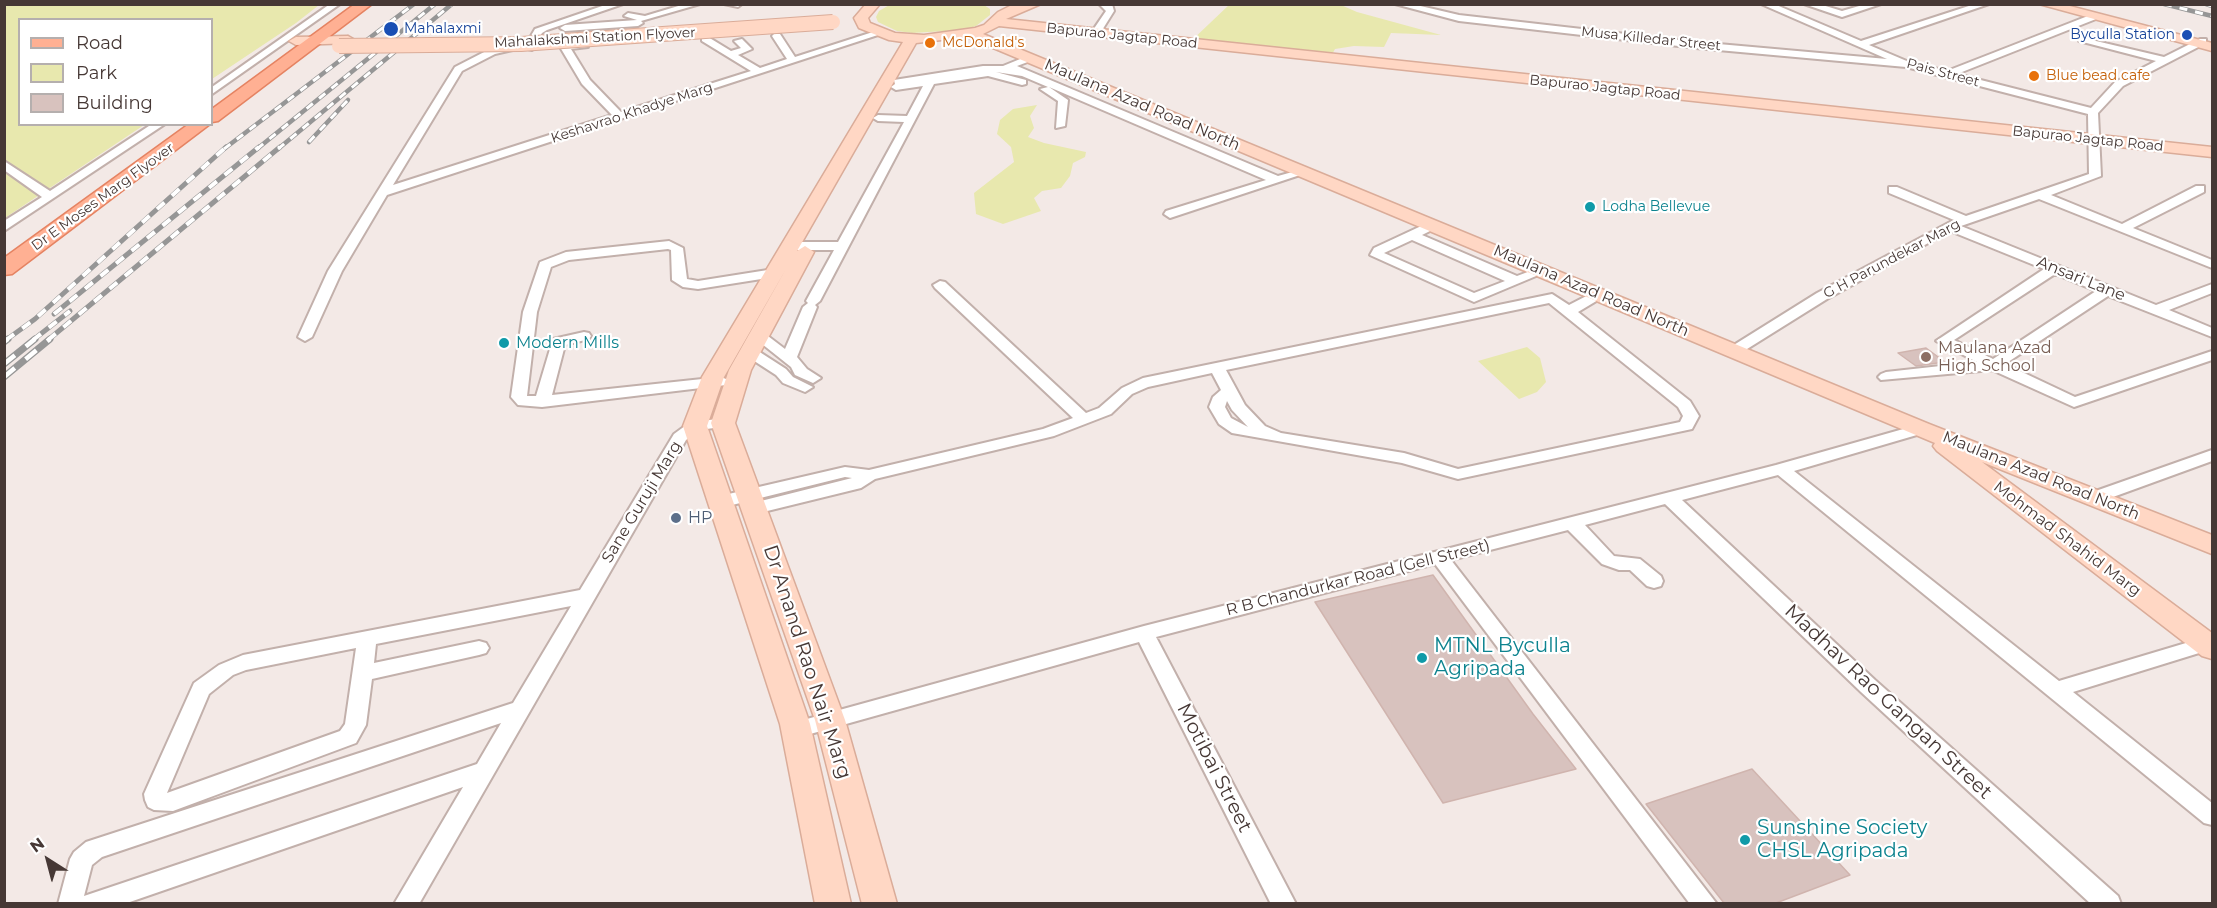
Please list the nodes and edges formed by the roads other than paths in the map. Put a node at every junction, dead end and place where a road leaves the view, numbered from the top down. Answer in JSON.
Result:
{"nodes":[{"id":1,"x":336,"y":4,"type":"edge"},
{"id":2,"x":347,"y":4,"type":"edge"},
{"id":3,"x":364,"y":4,"type":"edge"},
{"id":4,"x":619,"y":4,"type":"edge"},
{"id":5,"x":696,"y":4,"type":"edge"},
{"id":6,"x":728,"y":4,"type":"edge"},
{"id":7,"x":738,"y":4,"type":"edge"},
{"id":8,"x":1035,"y":4,"type":"edge"},
{"id":9,"x":1103,"y":4,"type":"edge"},
{"id":10,"x":1406,"y":4,"type":"edge"},
{"id":11,"x":1765,"y":4,"type":"edge"},
{"id":12,"x":1809,"y":4,"type":"edge"},
{"id":13,"x":1877,"y":4,"type":"edge"},
{"id":14,"x":1985,"y":4,"type":"edge"},
{"id":15,"x":2045,"y":4,"type":"edge"},
{"id":16,"x":2060,"y":4,"type":"edge"},
{"id":17,"x":1400,"y":5,"type":"edge"},
{"id":18,"x":604,"y":9,"type":"junction"},
{"id":19,"x":868,"y":13,"type":"edge"},
{"id":20,"x":1000,"y":14,"type":"edge"},
{"id":21,"x":2093,"y":17,"type":"junction"},
{"id":22,"x":638,"y":22,"type":"dead end"},
{"id":23,"x":540,"y":30,"type":"junction"},
{"id":24,"x":879,"y":33,"type":"junction"},
{"id":25,"x":1096,"y":33,"type":"junction"},
{"id":26,"x":971,"y":34,"type":"junction"},
{"id":27,"x":777,"y":36,"type":"dead end"},
{"id":28,"x":705,"y":39,"type":"dead end"},
{"id":29,"x":918,"y":39,"type":"junction"},
{"id":30,"x":2082,"y":39,"type":"dead end"},
{"id":31,"x":651,"y":40,"type":"dead end"},
{"id":32,"x":739,"y":41,"type":"dead end"},
{"id":33,"x":302,"y":44,"type":"junction"},
{"id":34,"x":1862,"y":44,"type":"junction"},
{"id":35,"x":2207,"y":44,"type":"edge"},
{"id":36,"x":565,"y":47,"type":"junction"},
{"id":37,"x":529,"y":48,"type":"junction"},
{"id":38,"x":730,"y":54,"type":"junction"},
{"id":39,"x":1030,"y":58,"type":"junction"},
{"id":40,"x":793,"y":61,"type":"junction"},
{"id":41,"x":2167,"y":61,"type":"junction"},
{"id":42,"x":1906,"y":64,"type":"junction"},
{"id":43,"x":760,"y":72,"type":"junction"},
{"id":44,"x":1949,"y":74,"type":"junction"},
{"id":45,"x":930,"y":81,"type":"junction"},
{"id":46,"x":897,"y":84,"type":"junction"},
{"id":47,"x":1035,"y":85,"type":"junction"},
{"id":48,"x":213,"y":90,"type":"edge"},
{"id":49,"x":213,"y":100,"type":"edge"},
{"id":50,"x":1117,"y":100,"type":"junction"},
{"id":51,"x":2093,"y":112,"type":"junction"},
{"id":52,"x":213,"y":116,"type":"edge"},
{"id":53,"x":620,"y":117,"type":"junction"},
{"id":54,"x":910,"y":119,"type":"junction"},
{"id":55,"x":872,"y":121,"type":"junction"},
{"id":56,"x":1178,"y":125,"type":"junction"},
{"id":57,"x":157,"y":126,"type":"edge"},
{"id":58,"x":176,"y":126,"type":"edge"},
{"id":59,"x":198,"y":126,"type":"edge"},
{"id":60,"x":1060,"y":126,"type":"dead end"},
{"id":61,"x":1155,"y":128,"type":"junction"},
{"id":62,"x":2095,"y":140,"type":"junction"},
{"id":63,"x":2212,"y":152,"type":"edge"},
{"id":64,"x":4,"y":164,"type":"edge"},
{"id":65,"x":1303,"y":172,"type":"junction"},
{"id":66,"x":1277,"y":180,"type":"junction"},
{"id":67,"x":2200,"y":189,"type":"dead end"},
{"id":68,"x":1893,"y":190,"type":"dead end"},
{"id":69,"x":384,"y":192,"type":"junction"},
{"id":70,"x":2040,"y":195,"type":"junction"},
{"id":71,"x":50,"y":197,"type":"junction"},
{"id":72,"x":1170,"y":214,"type":"dead end"},
{"id":73,"x":1965,"y":220,"type":"junction"},
{"id":74,"x":1432,"y":225,"type":"junction"},
{"id":75,"x":1949,"y":226,"type":"junction"},
{"id":76,"x":4,"y":227,"type":"edge"},
{"id":77,"x":2123,"y":228,"type":"junction"},
{"id":78,"x":1412,"y":235,"type":"junction"},
{"id":79,"x":801,"y":242,"type":"junction"},
{"id":80,"x":843,"y":242,"type":"junction"},
{"id":81,"x":4,"y":249,"type":"edge"},
{"id":82,"x":2212,"y":264,"type":"edge"},
{"id":83,"x":2054,"y":268,"type":"junction"},
{"id":84,"x":4,"y":269,"type":"edge"},
{"id":85,"x":1541,"y":271,"type":"junction"},
{"id":86,"x":774,"y":273,"type":"junction"},
{"id":87,"x":1517,"y":281,"type":"junction"},
{"id":88,"x":939,"y":285,"type":"dead end"},
{"id":89,"x":1577,"y":286,"type":"junction"},
{"id":90,"x":2212,"y":288,"type":"edge"},
{"id":91,"x":2107,"y":290,"type":"junction"},
{"id":92,"x":1598,"y":294,"type":"junction"},
{"id":93,"x":1552,"y":298,"type":"junction"},
{"id":94,"x":2157,"y":310,"type":"junction"},
{"id":95,"x":1569,"y":311,"type":"junction"},
{"id":96,"x":2212,"y":333,"type":"edge"},
{"id":97,"x":584,"y":336,"type":"dead end"},
{"id":98,"x":305,"y":338,"type":"dead end"},
{"id":99,"x":754,"y":344,"type":"junction"},
{"id":100,"x":1734,"y":351,"type":"junction"},
{"id":101,"x":2212,"y":355,"type":"edge"},
{"id":102,"x":789,"y":358,"type":"junction"},
{"id":103,"x":1993,"y":365,"type":"junction"},
{"id":104,"x":1217,"y":368,"type":"junction"},
{"id":105,"x":1886,"y":377,"type":"dead end"},
{"id":106,"x":735,"y":381,"type":"junction"},
{"id":107,"x":710,"y":383,"type":"junction"},
{"id":108,"x":542,"y":402,"type":"junction"},
{"id":109,"x":1084,"y":420,"type":"junction"},
{"id":110,"x":723,"y":423,"type":"junction"},
{"id":111,"x":695,"y":426,"type":"junction"},
{"id":112,"x":1921,"y":429,"type":"junction"},
{"id":113,"x":2212,"y":455,"type":"edge"},
{"id":114,"x":1781,"y":469,"type":"junction"},
{"id":115,"x":2096,"y":497,"type":"junction"},
{"id":116,"x":1669,"y":498,"type":"junction"},
{"id":117,"x":753,"y":501,"type":"junction"},
{"id":118,"x":720,"y":502,"type":"junction"},
{"id":119,"x":1572,"y":523,"type":"junction"},
{"id":120,"x":2212,"y":545,"type":"edge"},
{"id":121,"x":1439,"y":557,"type":"junction"},
{"id":122,"x":1654,"y":581,"type":"dead end"},
{"id":123,"x":586,"y":596,"type":"junction"},
{"id":124,"x":1144,"y":633,"type":"junction"},
{"id":125,"x":367,"y":639,"type":"junction"},
{"id":126,"x":2210,"y":646,"type":"edge"},
{"id":127,"x":479,"y":648,"type":"dead end"},
{"id":128,"x":362,"y":673,"type":"junction"},
{"id":129,"x":2055,"y":690,"type":"junction"},
{"id":130,"x":519,"y":709,"type":"junction"},
{"id":131,"x":830,"y":720,"type":"junction"},
{"id":132,"x":796,"y":730,"type":"junction"},
{"id":133,"x":484,"y":770,"type":"junction"},
{"id":134,"x":2212,"y":816,"type":"edge"},
{"id":135,"x":70,"y":903,"type":"edge"},
{"id":136,"x":91,"y":903,"type":"edge"},
{"id":137,"x":406,"y":903,"type":"edge"},
{"id":138,"x":833,"y":903,"type":"edge"},
{"id":139,"x":880,"y":903,"type":"edge"},
{"id":140,"x":1284,"y":903,"type":"edge"},
{"id":141,"x":1705,"y":903,"type":"edge"},
{"id":142,"x":2109,"y":903,"type":"edge"}],
"edges":[{"from":1,"to":48,"type":"street"},
{"from":2,"to":33,"type":"main road"},
{"from":3,"to":33,"type":"main road"},
{"from":4,"to":18,"type":"street"},
{"from":5,"to":18,"type":"street"},
{"from":6,"to":7,"type":"street"},
{"from":8,"to":20,"type":"main road"},
{"from":9,"to":25,"type":"street"},
{"from":10,"to":17,"type":"street"},
{"from":11,"to":34,"type":"street","name":"Pais Street"},
{"from":12,"to":13,"type":"street"},
{"from":14,"to":34,"type":"street"},
{"from":15,"to":21,"type":"main road"},
{"from":16,"to":35,"type":"main road"},
{"from":17,"to":42,"type":"street","name":"Musa Killedar Street"},
{"from":18,"to":23,"type":"street"},
{"from":19,"to":24,"type":"main road"},
{"from":19,"to":33,"type":"main road","name":"Mahalakshmi Station Flyover","bridge":true},
{"from":20,"to":25,"type":"main road","name":"Bapurao Jagtap Road"},
{"from":20,"to":26,"type":"main road"},
{"from":21,"to":35,"type":"main road"},
{"from":21,"to":44,"type":"street"},
{"from":22,"to":23,"type":"street"},
{"from":23,"to":37,"type":"street"},
{"from":24,"to":29,"type":"main road"},
{"from":24,"to":40,"type":"street","name":"Keshavrao Khadye Marg"},
{"from":25,"to":62,"type":"main road","name":"Bapurao Jagtap Road"},
{"from":26,"to":29,"type":"main road"},
{"from":26,"to":39,"type":"main road","name":"Maulana Azad Road North"},
{"from":27,"to":40,"type":"street"},
{"from":28,"to":38,"type":"street"},
{"from":29,"to":46,"type":"main road","name":"Sane Guruji Marg"},
{"from":29,"to":55,"type":"main road","name":"Sane Guruji Marg"},
{"from":30,"to":41,"type":"street"},
{"from":31,"to":36,"type":"street"},
{"from":32,"to":38,"type":"street"},
{"from":33,"to":49,"type":"main road"},
{"from":33,"to":52,"type":"main road"},
{"from":34,"to":42,"type":"street","name":"Pais Street"},
{"from":35,"to":41,"type":"street"},
{"from":36,"to":37,"type":"street"},
{"from":36,"to":53,"type":"street"},
{"from":37,"to":69,"type":"street"},
{"from":38,"to":43,"type":"street"},
{"from":39,"to":50,"type":"main road","name":"Maulana Azad Road North"},
{"from":39,"to":50,"type":"street"},
{"from":40,"to":43,"type":"street","name":"Keshavrao Khadye Marg"},
{"from":41,"to":51,"type":"street"},
{"from":42,"to":44,"type":"street","name":"Pais Street"},
{"from":43,"to":53,"type":"street","name":"Keshavrao Khadye Marg"},
{"from":44,"to":51,"type":"street","name":"Pais Street"},
{"from":45,"to":46,"type":"street"},
{"from":45,"to":47,"type":"street"},
{"from":45,"to":54,"type":"street"},
{"from":46,"to":47,"type":"street"},
{"from":46,"to":55,"type":"main road","name":"Sane Guruji Marg"},
{"from":47,"to":60,"type":"street"},
{"from":50,"to":56,"type":"main road","name":"Maulana Azad Road North"},
{"from":50,"to":61,"type":"street"},
{"from":51,"to":62,"type":"street"},
{"from":53,"to":69,"type":"street","name":"Keshavrao Khadye Marg"},
{"from":54,"to":55,"type":"street"},
{"from":54,"to":80,"type":"street"},
{"from":55,"to":79,"type":"main road","name":"Sane Guruji Marg"},
{"from":56,"to":61,"type":"street"},
{"from":56,"to":61,"type":"street"},
{"from":56,"to":65,"type":"main road","name":"Maulana Azad Road North"},
{"from":56,"to":66,"type":"street"},
{"from":57,"to":71,"type":"street"},
{"from":58,"to":81,"type":"main road","name":"Dr E Moses Marg Flyover"},
{"from":59,"to":84,"type":"main road","name":"Dr E Moses Marg Flyover"},
{"from":62,"to":63,"type":"main road","name":"Bapurao Jagtap Road"},
{"from":62,"to":70,"type":"street","name":"G H Parundekar Marg"},
{"from":64,"to":71,"type":"street"},
{"from":65,"to":66,"type":"street"},
{"from":65,"to":74,"type":"main road","name":"Maulana Azad Road North"},
{"from":66,"to":72,"type":"street"},
{"from":67,"to":77,"type":"street"},
{"from":68,"to":73,"type":"street"},
{"from":69,"to":98,"type":"street"},
{"from":70,"to":73,"type":"street","name":"G H Parundekar Marg"},
{"from":70,"to":77,"type":"street"},
{"from":71,"to":76,"type":"street"},
{"from":73,"to":75,"type":"street","name":"G H Parundekar Marg"},
{"from":74,"to":78,"type":"street"},
{"from":74,"to":85,"type":"main road","name":"Maulana Azad Road North"},
{"from":75,"to":83,"type":"street","name":"Ansari Lane"},
{"from":75,"to":100,"type":"street","name":"G H Parundekar Marg"},
{"from":77,"to":82,"type":"street"},
{"from":78,"to":87,"type":"street"},
{"from":78,"to":87,"type":"street"},
{"from":79,"to":80,"type":"street"},
{"from":79,"to":86,"type":"main road","name":"Sane Guruji Marg"},
{"from":79,"to":99,"type":"main road","name":"Sane Guruji Marg"},
{"from":80,"to":102,"type":"street"},
{"from":83,"to":91,"type":"street","name":"Ansari Lane"},
{"from":83,"to":103,"type":"street"},
{"from":85,"to":87,"type":"street"},
{"from":85,"to":89,"type":"main road","name":"Maulana Azad Road North"},
{"from":86,"to":107,"type":"main road","name":"Sane Guruji Marg"},
{"from":86,"to":108,"type":"street"},
{"from":88,"to":109,"type":"street"},
{"from":89,"to":92,"type":"main road","name":"Maulana Azad Road North"},
{"from":89,"to":93,"type":"street"},
{"from":90,"to":94,"type":"street"},
{"from":91,"to":94,"type":"street","name":"Ansari Lane"},
{"from":91,"to":103,"type":"street"},
{"from":92,"to":95,"type":"street"},
{"from":92,"to":100,"type":"main road","name":"Maulana Azad Road North"},
{"from":93,"to":95,"type":"street"},
{"from":93,"to":104,"type":"street"},
{"from":94,"to":96,"type":"street","name":"Ansari Lane"},
{"from":95,"to":104,"type":"street"},
{"from":97,"to":108,"type":"street"},
{"from":99,"to":102,"type":"street"},
{"from":99,"to":102,"type":"street"},
{"from":99,"to":106,"type":"main road","name":"Sane Guruji Marg"},
{"from":100,"to":112,"type":"main road","name":"Maulana Azad Road North"},
{"from":101,"to":103,"type":"street"},
{"from":103,"to":105,"type":"street"},
{"from":104,"to":109,"type":"street"},
{"from":106,"to":107,"type":"street"},
{"from":106,"to":110,"type":"main road","name":"Sane Guruji Marg"},
{"from":107,"to":108,"type":"street"},
{"from":107,"to":111,"type":"main road","name":"Sane Guruji Marg"},
{"from":109,"to":117,"type":"street"},
{"from":110,"to":111,"type":"street"},
{"from":110,"to":117,"type":"main road","name":"Dr Anand Rao Nair Marg"},
{"from":111,"to":118,"type":"main road","name":"Dr Anand Rao Nair Marg"},
{"from":111,"to":123,"type":"street","name":"Sane Guruji Marg"},
{"from":112,"to":114,"type":"street","name":"R B Chandurkar Road (Gell Street)"},
{"from":112,"to":115,"type":"main road","name":"Maulana Azad Road North"},
{"from":112,"to":126,"type":"main road","name":"Mohmad Shahid Marg"},
{"from":113,"to":115,"type":"street"},
{"from":114,"to":116,"type":"street","name":"R B Chandurkar Road (Gell Street)"},
{"from":114,"to":129,"type":"street"},
{"from":115,"to":120,"type":"main road","name":"Maulana Azad Road North"},
{"from":116,"to":119,"type":"street","name":"R B Chandurkar Road (Gell Street)"},
{"from":116,"to":142,"type":"street","name":"Madhav Rao Gangan Street"},
{"from":117,"to":118,"type":"street"},
{"from":117,"to":131,"type":"main road","name":"Dr Anand Rao Nair Marg"},
{"from":118,"to":132,"type":"main road","name":"Dr Anand Rao Nair Marg"},
{"from":119,"to":121,"type":"street","name":"R B Chandurkar Road (Gell Street)"},
{"from":119,"to":122,"type":"street"},
{"from":121,"to":124,"type":"street","name":"R B Chandurkar Road (Gell Street)"},
{"from":121,"to":141,"type":"street"},
{"from":123,"to":125,"type":"street"},
{"from":123,"to":130,"type":"street","name":"Sane Guruji Marg"},
{"from":124,"to":131,"type":"street","name":"R B Chandurkar Road (Gell Street)"},
{"from":124,"to":140,"type":"street","name":"Motibai Street"},
{"from":125,"to":128,"type":"street"},
{"from":125,"to":128,"type":"street"},
{"from":126,"to":129,"type":"street"},
{"from":127,"to":128,"type":"street"},
{"from":129,"to":134,"type":"street"},
{"from":130,"to":133,"type":"street","name":"Sane Guruji Marg"},
{"from":130,"to":135,"type":"street"},
{"from":131,"to":132,"type":"street","name":"R B Chandurkar Road (Gell Street)"},
{"from":131,"to":139,"type":"main road","name":"Dr Anand Rao Nair Marg"},
{"from":132,"to":138,"type":"main road","name":"Dr Anand Rao Nair Marg"},
{"from":133,"to":136,"type":"street"},
{"from":133,"to":137,"type":"street","name":"Sane Guruji Marg"}]}
